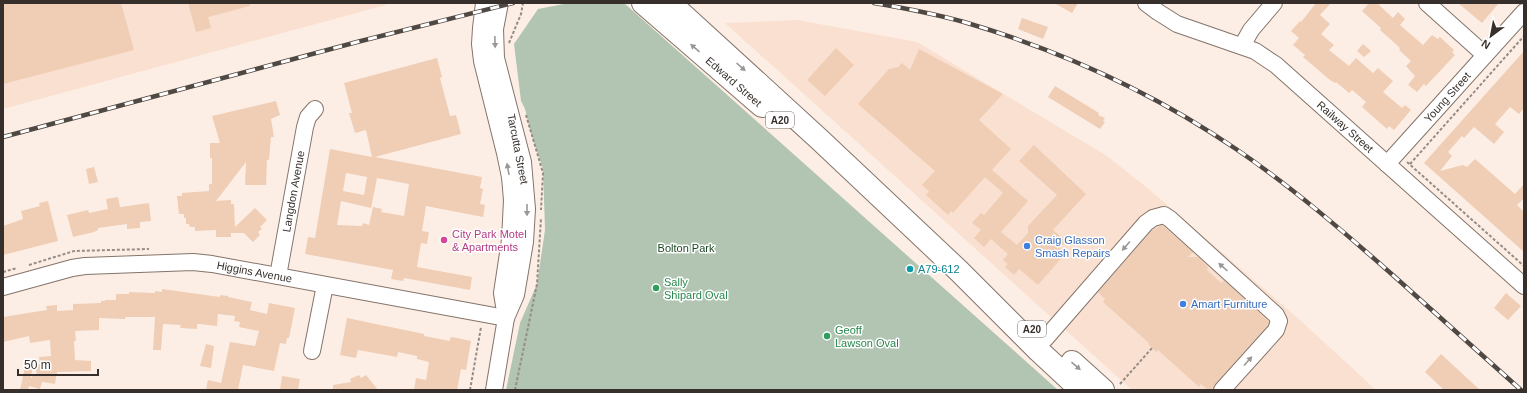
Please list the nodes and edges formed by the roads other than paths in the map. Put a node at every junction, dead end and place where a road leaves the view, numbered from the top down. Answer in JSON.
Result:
{"nodes":[{"id":1,"x":484,"y":3,"type":"edge"},
{"id":2,"x":500,"y":3,"type":"edge"},
{"id":3,"x":643,"y":3,"type":"edge"},
{"id":4,"x":670,"y":3,"type":"edge"},
{"id":5,"x":1146,"y":3,"type":"edge"},
{"id":6,"x":1274,"y":3,"type":"edge"},
{"id":7,"x":1427,"y":3,"type":"edge"},
{"id":8,"x":1524,"y":12,"type":"edge"},
{"id":9,"x":1242,"y":46,"type":"junction"},
{"id":10,"x":1485,"y":55,"type":"junction"},
{"id":11,"x":315,"y":109,"type":"dead end"},
{"id":12,"x":1392,"y":159,"type":"junction"},
{"id":13,"x":920,"y":234,"type":"junction"},
{"id":14,"x":517,"y":241,"type":"junction"},
{"id":15,"x":959,"y":271,"type":"junction"},
{"id":16,"x":278,"y":276,"type":"junction"},
{"id":17,"x":324,"y":285,"type":"junction"},
{"id":18,"x":1524,"y":286,"type":"edge"},
{"id":19,"x":3,"y":287,"type":"edge"},
{"id":20,"x":506,"y":318,"type":"junction"},
{"id":21,"x":1045,"y":339,"type":"junction"},
{"id":22,"x":312,"y":351,"type":"dead end"},
{"id":23,"x":1112,"y":387,"type":"edge"},
{"id":24,"x":494,"y":390,"type":"edge"},
{"id":25,"x":1081,"y":390,"type":"edge"},
{"id":26,"x":1222,"y":390,"type":"edge"}],
"edges":[{"from":14,"to":1,"type":"street","name":"Tarcutta Street","one_way":true},
{"from":2,"to":14,"type":"street","name":"Tarcutta Street","one_way":true},
{"from":13,"to":3,"type":"highway","name":"Edward Street","number":"A20","one_way":true},
{"from":4,"to":13,"type":"highway","name":"Edward Street","number":"A20","one_way":true},
{"from":5,"to":9,"type":"street","name":"Railway Street"},
{"from":6,"to":9,"type":"street"},
{"from":7,"to":10,"type":"street"},
{"from":8,"to":10,"type":"street","name":"Young Street"},
{"from":9,"to":12,"type":"street","name":"Railway Street"},
{"from":10,"to":12,"type":"street","name":"Young Street"},
{"from":11,"to":16,"type":"street","name":"Langdon Avenue"},
{"from":12,"to":18,"type":"street","name":"Railway Street"},
{"from":13,"to":15,"type":"highway","name":"Edward Street","number":"A20"},
{"from":14,"to":20,"type":"street","name":"Tarcutta Street"},
{"from":15,"to":21,"type":"highway","name":"Edward Street","number":"A20"},
{"from":15,"to":25,"type":"highway","name":"Edward Street","number":"A20"},
{"from":16,"to":17,"type":"street","name":"Higgins Avenue"},
{"from":16,"to":19,"type":"street","name":"Higgins Avenue"},
{"from":17,"to":20,"type":"street","name":"Higgins Avenue"},
{"from":17,"to":22,"type":"street"},
{"from":20,"to":24,"type":"street","name":"Tarcutta Street"},
{"from":21,"to":23,"type":"highway","name":"Edward Street","number":"A20","one_way":true},
{"from":26,"to":21,"type":"street","one_way":true}]}
